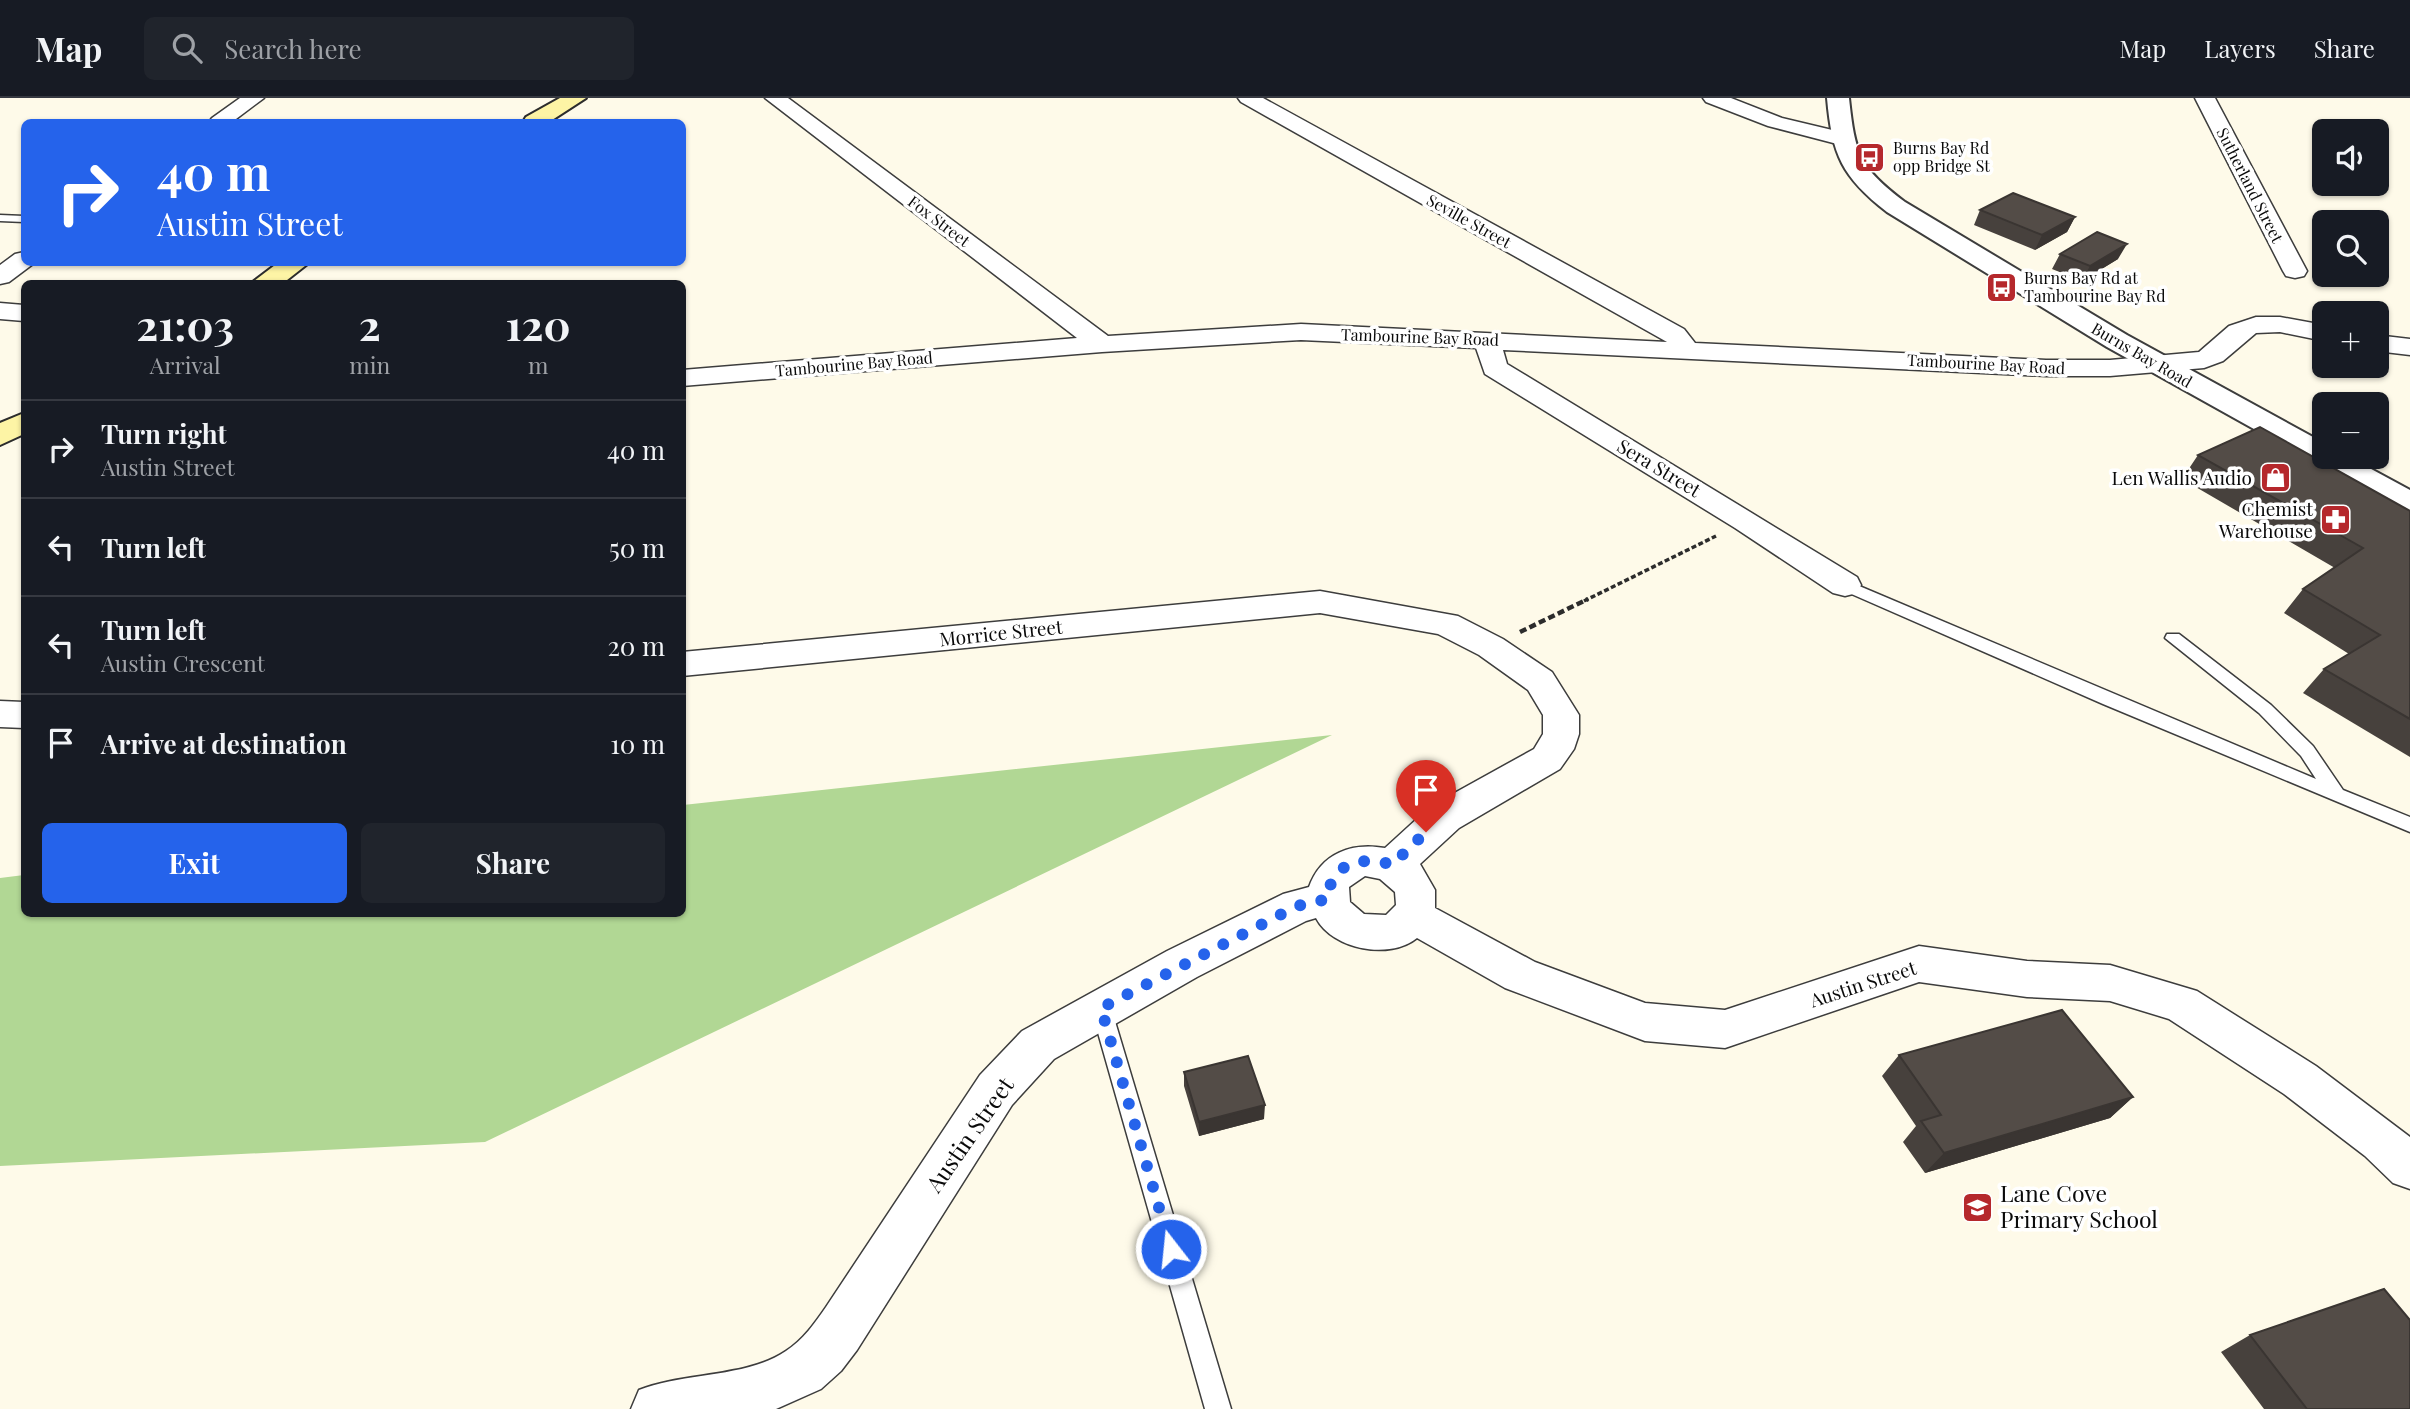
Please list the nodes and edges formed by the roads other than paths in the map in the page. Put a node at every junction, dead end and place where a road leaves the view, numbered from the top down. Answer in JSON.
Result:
{"nodes":[{"id":1,"x":254,"y":98,"type":"edge"},
{"id":2,"x":575,"y":98,"type":"edge"},
{"id":3,"x":775,"y":98,"type":"edge"},
{"id":4,"x":1248,"y":98,"type":"edge"},
{"id":5,"x":1713,"y":98,"type":"edge"},
{"id":6,"x":1838,"y":98,"type":"edge"},
{"id":7,"x":2205,"y":98,"type":"edge"},
{"id":8,"x":223,"y":119,"type":"edge"},
{"id":9,"x":539,"y":119,"type":"edge"},
{"id":10,"x":1841,"y":139,"type":"junction"},
{"id":11,"x":0,"y":218,"type":"edge"},
{"id":12,"x":21,"y":219,"type":"edge"},
{"id":13,"x":21,"y":262,"type":"edge"},
{"id":14,"x":292,"y":266,"type":"edge"},
{"id":15,"x":2295,"y":271,"type":"dead end"},
{"id":16,"x":0,"y":277,"type":"edge"},
{"id":17,"x":269,"y":280,"type":"edge"},
{"id":18,"x":0,"y":311,"type":"edge"},
{"id":19,"x":21,"y":313,"type":"edge"},
{"id":20,"x":2312,"y":331,"type":"edge"},
{"id":21,"x":1487,"y":340,"type":"junction"},
{"id":22,"x":1102,"y":344,"type":"junction"},
{"id":23,"x":2389,"y":345,"type":"edge"},
{"id":24,"x":2410,"y":347,"type":"edge"},
{"id":25,"x":1686,"y":349,"type":"junction"},
{"id":26,"x":2159,"y":365,"type":"junction"},
{"id":27,"x":686,"y":378,"type":"edge"},
{"id":28,"x":21,"y":424,"type":"edge"},
{"id":29,"x":0,"y":436,"type":"edge"},
{"id":30,"x":2312,"y":449,"type":"edge"},
{"id":31,"x":2349,"y":469,"type":"edge"},
{"id":32,"x":2410,"y":503,"type":"edge"},
{"id":33,"x":1845,"y":585,"type":"joint"},
{"id":34,"x":2173,"y":638,"type":"dead end"},
{"id":35,"x":686,"y":664,"type":"edge"},
{"id":36,"x":0,"y":714,"type":"edge"},
{"id":37,"x":21,"y":715,"type":"edge"},
{"id":38,"x":2337,"y":795,"type":"junction"},
{"id":39,"x":2410,"y":825,"type":"edge"},
{"id":40,"x":1392,"y":865,"type":"junction"},
{"id":41,"x":1328,"y":899,"type":"junction"},
{"id":42,"x":1413,"y":916,"type":"junction"},
{"id":43,"x":1101,"y":1008,"type":"junction"},
{"id":44,"x":2410,"y":1167,"type":"edge"},
{"id":45,"x":658,"y":1409,"type":"edge"},
{"id":46,"x":1218,"y":1409,"type":"edge"}],
"edges":[{"from":1,"to":8,"type":"street"},
{"from":2,"to":9,"type":"main road"},
{"from":3,"to":22,"type":"street","name":"Fox Street"},
{"from":4,"to":25,"type":"street","name":"Seville Street"},
{"from":5,"to":10,"type":"street"},
{"from":6,"to":10,"type":"street","name":"Burns Bay Road"},
{"from":7,"to":15,"type":"street","name":"Sutherland Street"},
{"from":10,"to":26,"type":"street","name":"Burns Bay Road"},
{"from":11,"to":12,"type":"lane"},
{"from":13,"to":16,"type":"street"},
{"from":14,"to":17,"type":"main road"},
{"from":18,"to":19,"type":"street"},
{"from":20,"to":26,"type":"street","name":"Tambourine Bay Road"},
{"from":21,"to":22,"type":"street","name":"Tambourine Bay Road"},
{"from":21,"to":25,"type":"street","name":"Tambourine Bay Road"},
{"from":21,"to":33,"type":"street","name":"Sera Street"},
{"from":22,"to":27,"type":"street","name":"Tambourine Bay Road"},
{"from":23,"to":24,"type":"street"},
{"from":25,"to":26,"type":"street","name":"Tambourine Bay Road"},
{"from":26,"to":30,"type":"street","name":"Burns Bay Road"},
{"from":28,"to":29,"type":"main road"},
{"from":31,"to":32,"type":"street","name":"Burns Bay Road"},
{"from":33,"to":38,"type":"lane"},
{"from":34,"to":38,"type":"lane"},
{"from":35,"to":40,"type":"street","name":"Morrice Street"},
{"from":36,"to":37,"type":"street"},
{"from":38,"to":39,"type":"lane"},
{"from":40,"to":41,"type":"street"},
{"from":40,"to":42,"type":"street"},
{"from":41,"to":42,"type":"street"},
{"from":41,"to":43,"type":"street","name":"Austin Street"},
{"from":42,"to":44,"type":"street","name":"Austin Street"},
{"from":43,"to":45,"type":"street","name":"Austin Street"},
{"from":43,"to":46,"type":"lane"}]}
